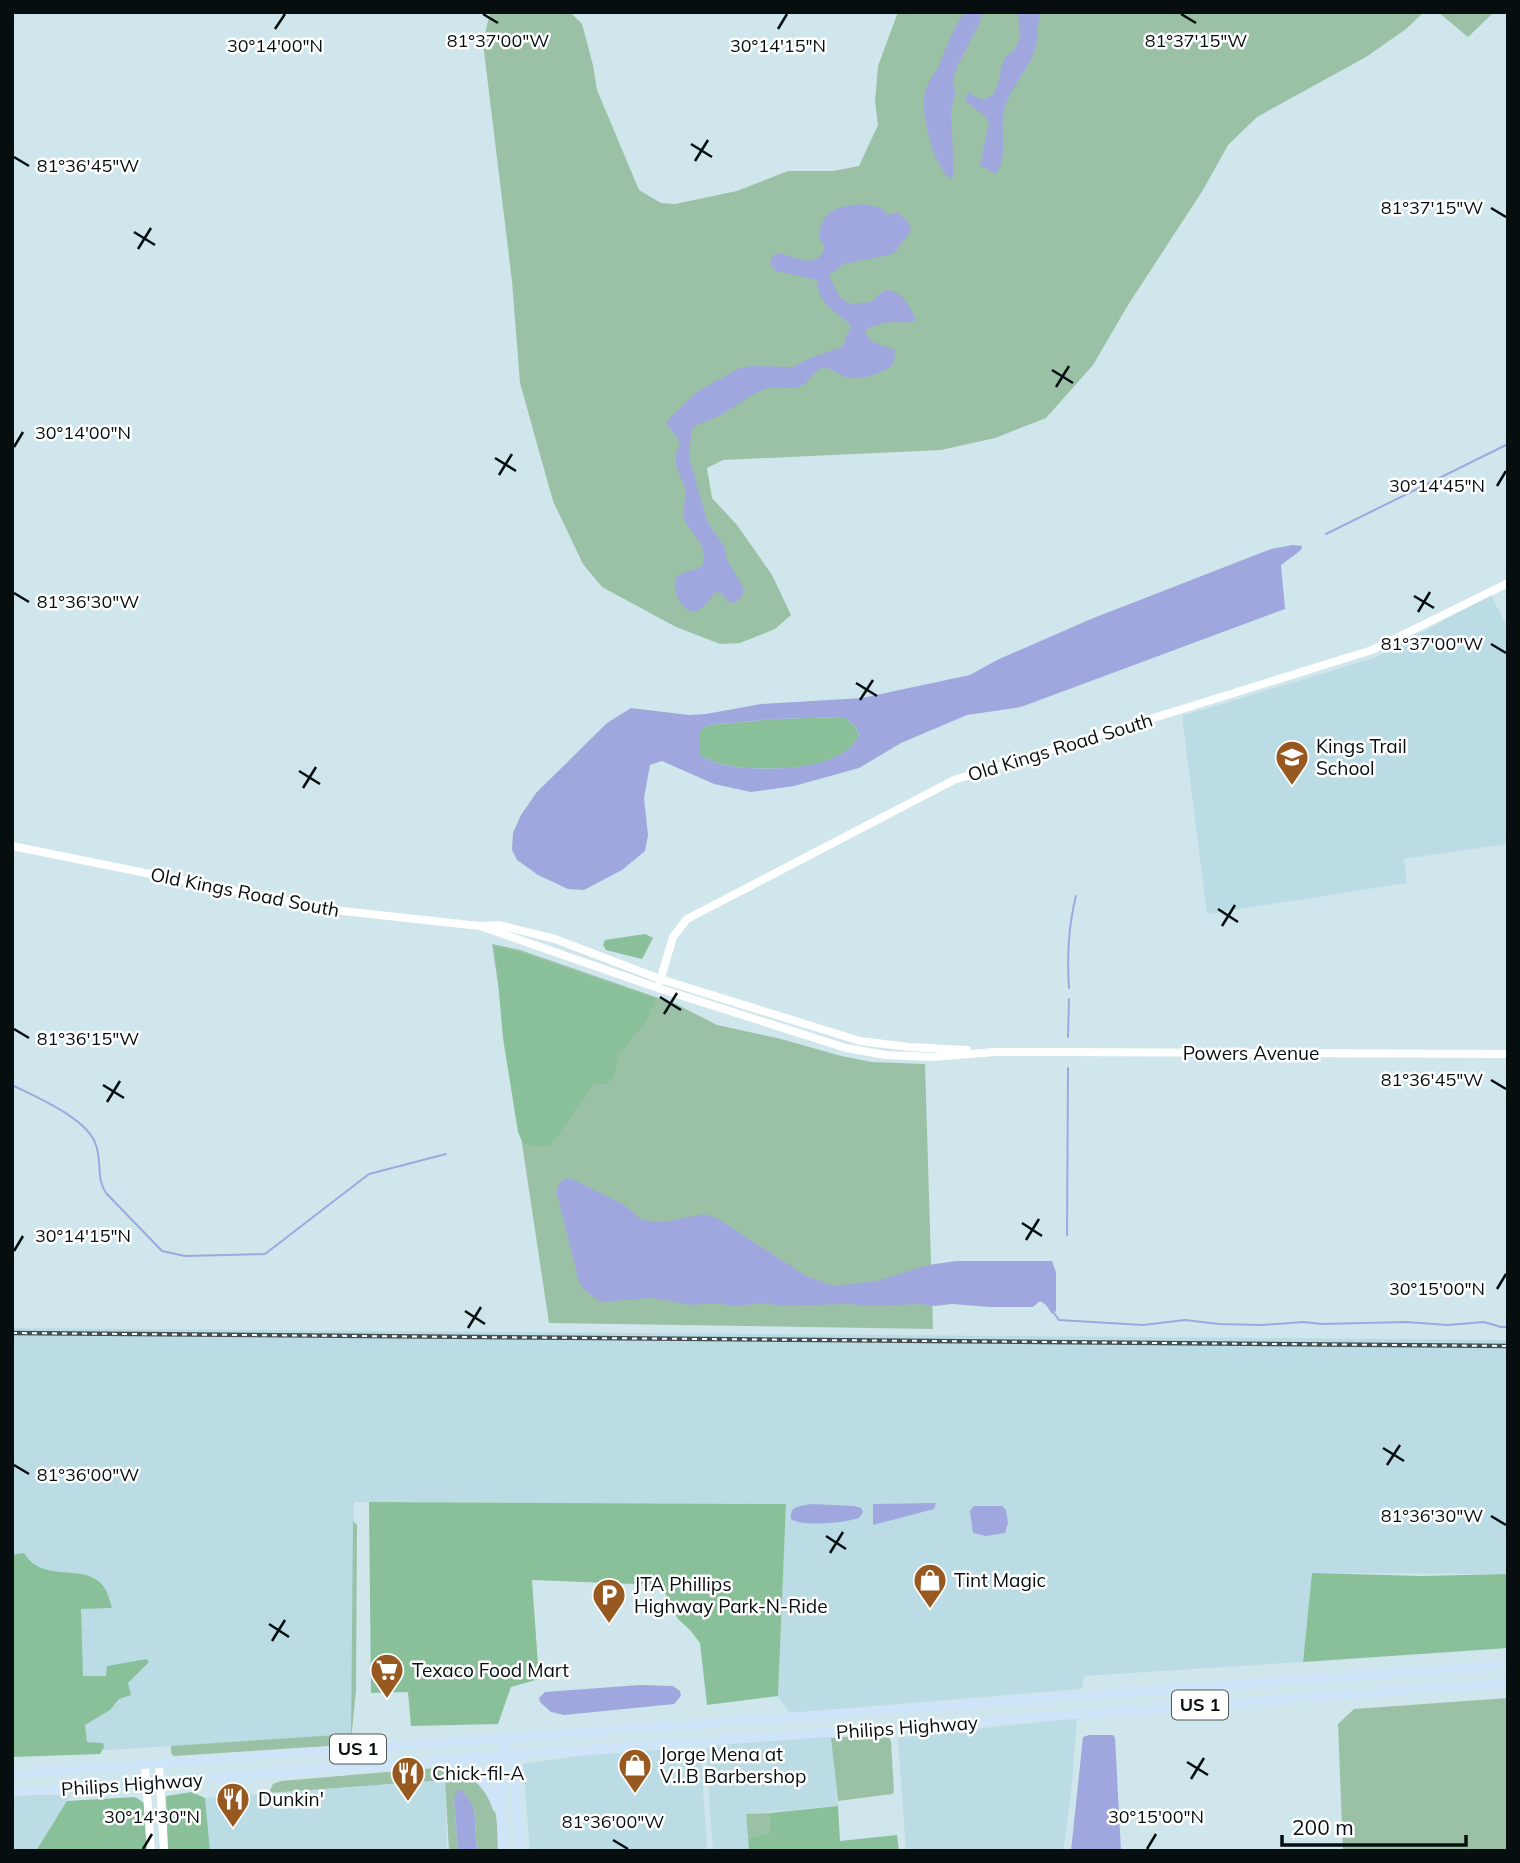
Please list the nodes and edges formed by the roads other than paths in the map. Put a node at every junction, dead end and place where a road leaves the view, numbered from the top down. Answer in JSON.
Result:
{"nodes":[{"id":1,"x":1508,"y":583,"type":"edge"},
{"id":2,"x":12,"y":846,"type":"edge"},
{"id":3,"x":480,"y":926,"type":"junction"},
{"id":4,"x":660,"y":979,"type":"junction"},
{"id":5,"x":658,"y":988,"type":"junction"},
{"id":6,"x":995,"y":1052,"type":"junction"},
{"id":7,"x":1508,"y":1054,"type":"edge"},
{"id":8,"x":1508,"y":1665,"type":"edge"},
{"id":9,"x":1508,"y":1683,"type":"edge"},
{"id":10,"x":988,"y":1703,"type":"junction"},
{"id":11,"x":990,"y":1721,"type":"junction"},
{"id":12,"x":510,"y":1737,"type":"junction"},
{"id":13,"x":359,"y":1749,"type":"junction"},
{"id":14,"x":513,"y":1756,"type":"junction"},
{"id":15,"x":500,"y":1758,"type":"junction"},
{"id":16,"x":438,"y":1761,"type":"junction"},
{"id":17,"x":159,"y":1764,"type":"junction"},
{"id":18,"x":145,"y":1765,"type":"junction"},
{"id":19,"x":360,"y":1768,"type":"junction"},
{"id":20,"x":12,"y":1774,"type":"edge"},
{"id":21,"x":160,"y":1782,"type":"junction"},
{"id":22,"x":147,"y":1783,"type":"junction"},
{"id":23,"x":12,"y":1792,"type":"edge"},
{"id":24,"x":500,"y":1816,"type":"junction"},
{"id":25,"x":151,"y":1851,"type":"edge"},
{"id":26,"x":164,"y":1851,"type":"edge"},
{"id":27,"x":503,"y":1851,"type":"edge"},
{"id":28,"x":520,"y":1851,"type":"edge"}],
"edges":[{"from":1,"to":4,"type":"street","name":"Old Kings Road South"},
{"from":2,"to":3,"type":"street","name":"Old Kings Road South"},
{"from":3,"to":4,"type":"street","name":"Old Kings Road South"},
{"from":3,"to":5,"type":"street","name":"Old Kings Road South"},
{"from":4,"to":5,"type":"street","name":"Old Kings Road South"},
{"from":4,"to":6,"type":"street","name":"Powers Avenue"},
{"from":5,"to":6,"type":"street","name":"Powers Avenue"},
{"from":6,"to":7,"type":"street","name":"Powers Avenue"},
{"from":8,"to":10,"type":"main road","name":"Philips Highway","number":"US 1"},
{"from":9,"to":11,"type":"main road","name":"Philips Highway","number":"US 1"},
{"from":10,"to":11,"type":"main road"},
{"from":10,"to":12,"type":"main road","name":"Philips Highway","number":"US 1"},
{"from":11,"to":14,"type":"main road","name":"Philips Highway","number":"US 1"},
{"from":12,"to":13,"type":"main road","name":"Philips Highway","number":"US 1"},
{"from":12,"to":14,"type":"main road"},
{"from":12,"to":15,"type":"main road"},
{"from":13,"to":17,"type":"main road","name":"Philips Highway","number":"US 1"},
{"from":13,"to":19,"type":"main road"},
{"from":14,"to":15,"type":"main road","name":"Philips Highway","number":"US 1"},
{"from":14,"to":28,"type":"main road"},
{"from":15,"to":16,"type":"main road","name":"Philips Highway","number":"US 1"},
{"from":15,"to":24,"type":"main road"},
{"from":16,"to":19,"type":"main road","name":"Philips Highway","number":"US 1"},
{"from":16,"to":24,"type":"main road"},
{"from":17,"to":18,"type":"main road","name":"Philips Highway","number":"US 1"},
{"from":17,"to":21,"type":"street"},
{"from":18,"to":20,"type":"main road","name":"Philips Highway","number":"US 1"},
{"from":18,"to":22,"type":"street"},
{"from":19,"to":21,"type":"main road","name":"Philips Highway","number":"US 1"},
{"from":21,"to":22,"type":"main road","name":"Philips Highway","number":"US 1"},
{"from":21,"to":26,"type":"street"},
{"from":22,"to":23,"type":"main road","name":"Philips Highway","number":"US 1"},
{"from":22,"to":25,"type":"street"},
{"from":24,"to":27,"type":"main road"}]}
